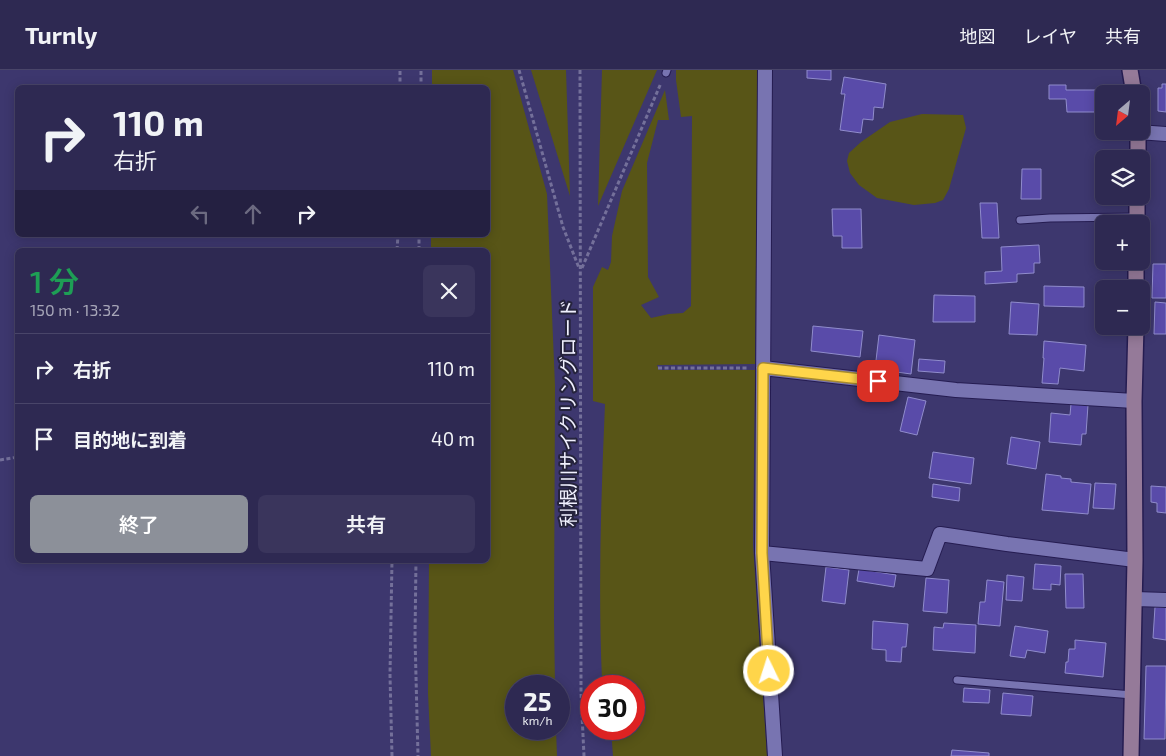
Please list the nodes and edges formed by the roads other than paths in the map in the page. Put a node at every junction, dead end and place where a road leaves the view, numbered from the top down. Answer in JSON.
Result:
{"nodes":[{"id":1,"x":766,"y":70,"type":"edge"},
{"id":2,"x":1130,"y":70,"type":"edge"},
{"id":3,"x":1132,"y":85,"type":"edge"},
{"id":4,"x":1150,"y":133,"type":"edge"},
{"id":5,"x":1166,"y":134,"type":"edge"},
{"id":6,"x":1095,"y":219,"type":"edge"},
{"id":7,"x":1020,"y":220,"type":"dead end"},
{"id":8,"x":1136,"y":335,"type":"edge"},
{"id":9,"x":763,"y":368,"type":"junction"},
{"id":10,"x":1134,"y":401,"type":"junction"},
{"id":11,"x":762,"y":553,"type":"junction"},
{"id":12,"x":1135,"y":560,"type":"junction"},
{"id":13,"x":1135,"y":599,"type":"junction"},
{"id":14,"x":1166,"y":600,"type":"edge"},
{"id":15,"x":956,"y":680,"type":"dead end"},
{"id":16,"x":1132,"y":695,"type":"junction"},
{"id":17,"x":775,"y":756,"type":"edge"},
{"id":18,"x":1131,"y":756,"type":"edge"}],
"edges":[{"from":1,"to":9,"type":"street"},
{"from":2,"to":3,"type":"street"},
{"from":4,"to":5,"type":"street"},
{"from":6,"to":7,"type":"lane"},
{"from":8,"to":10,"type":"street"},
{"from":9,"to":10,"type":"street"},
{"from":9,"to":11,"type":"street"},
{"from":10,"to":12,"type":"street"},
{"from":11,"to":12,"type":"street"},
{"from":11,"to":17,"type":"street"},
{"from":12,"to":13,"type":"street"},
{"from":13,"to":14,"type":"street"},
{"from":13,"to":16,"type":"street"},
{"from":15,"to":16,"type":"lane"},
{"from":16,"to":18,"type":"street"}]}
